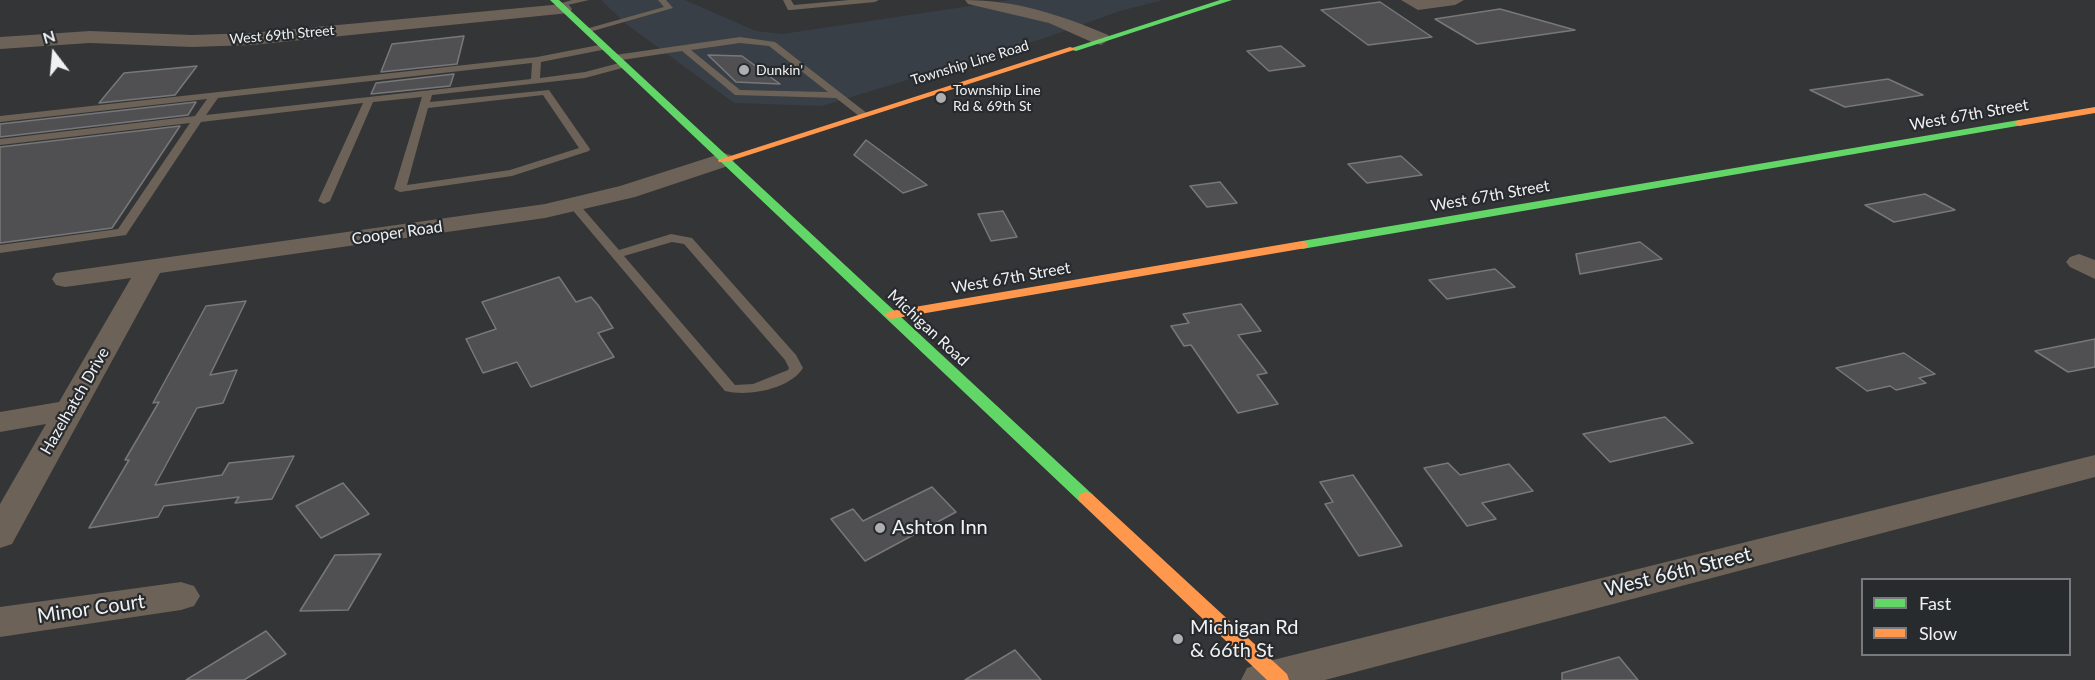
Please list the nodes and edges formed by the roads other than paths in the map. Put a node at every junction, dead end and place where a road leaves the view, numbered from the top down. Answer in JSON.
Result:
{"nodes":[{"id":1,"x":585,"y":0,"type":"edge"},
{"id":2,"x":662,"y":0,"type":"edge"},
{"id":3,"x":786,"y":0,"type":"edge"},
{"id":4,"x":875,"y":0,"type":"edge"},
{"id":5,"x":974,"y":0,"type":"edge"},
{"id":6,"x":1228,"y":0,"type":"edge"},
{"id":7,"x":1410,"y":0,"type":"edge"},
{"id":8,"x":1455,"y":0,"type":"edge"},
{"id":9,"x":559,"y":5,"type":"edge"},
{"id":10,"x":586,"y":30,"type":"junction"},
{"id":11,"x":1101,"y":39,"type":"junction"},
{"id":12,"x":0,"y":43,"type":"edge"},
{"id":13,"x":604,"y":47,"type":"junction"},
{"id":14,"x":684,"y":48,"type":"junction"},
{"id":15,"x":537,"y":60,"type":"junction"},
{"id":16,"x":619,"y":62,"type":"junction"},
{"id":17,"x":535,"y":81,"type":"junction"},
{"id":18,"x":428,"y":93,"type":"junction"},
{"id":19,"x":215,"y":95,"type":"junction"},
{"id":20,"x":839,"y":95,"type":"junction"},
{"id":21,"x":369,"y":100,"type":"junction"},
{"id":22,"x":424,"y":106,"type":"junction"},
{"id":23,"x":2095,"y":110,"type":"edge"},
{"id":24,"x":863,"y":114,"type":"junction"},
{"id":25,"x":0,"y":119,"type":"edge"},
{"id":26,"x":198,"y":119,"type":"junction"},
{"id":27,"x":0,"y":142,"type":"edge"},
{"id":28,"x":723,"y":160,"type":"junction"},
{"id":29,"x":324,"y":201,"type":"dead end"},
{"id":30,"x":574,"y":205,"type":"junction"},
{"id":31,"x":0,"y":249,"type":"edge"},
{"id":32,"x":616,"y":255,"type":"junction"},
{"id":33,"x":150,"y":267,"type":"junction"},
{"id":34,"x":65,"y":279,"type":"dead end"},
{"id":35,"x":891,"y":315,"type":"junction"},
{"id":36,"x":71,"y":410,"type":"junction"},
{"id":37,"x":0,"y":422,"type":"edge"},
{"id":38,"x":2095,"y":466,"type":"edge"},
{"id":39,"x":0,"y":535,"type":"edge"},
{"id":40,"x":182,"y":596,"type":"dead end"},
{"id":41,"x":0,"y":622,"type":"edge"},
{"id":42,"x":1272,"y":678,"type":"edge"}],
"edges":[{"from":1,"to":9,"type":"lane"},
{"from":2,"to":10,"type":"lane"},
{"from":3,"to":4,"type":"lane"},
{"from":5,"to":11,"type":"street"},
{"from":6,"to":11,"type":"main road","name":"Township Line Road"},
{"from":7,"to":8,"type":"street"},
{"from":9,"to":10,"type":"main road","name":"Michigan Road"},
{"from":9,"to":12,"type":"street","name":"West 69th Street"},
{"from":10,"to":13,"type":"main road","name":"Michigan Road"},
{"from":11,"to":24,"type":"main road","name":"Township Line Road"},
{"from":13,"to":15,"type":"lane"},
{"from":13,"to":16,"type":"main road","name":"Michigan Road"},
{"from":14,"to":16,"type":"lane"},
{"from":14,"to":20,"type":"lane"},
{"from":14,"to":20,"type":"lane"},
{"from":15,"to":17,"type":"lane"},
{"from":15,"to":19,"type":"lane"},
{"from":16,"to":17,"type":"lane"},
{"from":16,"to":28,"type":"main road","name":"Michigan Road"},
{"from":17,"to":18,"type":"lane"},
{"from":18,"to":21,"type":"lane"},
{"from":18,"to":22,"type":"lane"},
{"from":19,"to":25,"type":"lane"},
{"from":19,"to":26,"type":"lane"},
{"from":20,"to":24,"type":"lane"},
{"from":21,"to":26,"type":"lane"},
{"from":21,"to":29,"type":"lane"},
{"from":22,"to":22,"type":"lane"},
{"from":23,"to":35,"type":"main road","name":"West 67th Street"},
{"from":24,"to":28,"type":"main road","name":"Township Line Road"},
{"from":26,"to":27,"type":"lane"},
{"from":26,"to":31,"type":"lane"},
{"from":28,"to":30,"type":"street","name":"Cooper Road"},
{"from":28,"to":35,"type":"main road","name":"Michigan Road"},
{"from":30,"to":32,"type":"lane"},
{"from":30,"to":33,"type":"street","name":"Cooper Road"},
{"from":32,"to":32,"type":"lane"},
{"from":33,"to":34,"type":"street","name":"Cooper Road"},
{"from":33,"to":36,"type":"street","name":"Hazelhatch Drive"},
{"from":35,"to":42,"type":"main road","name":"Michigan Road"},
{"from":36,"to":37,"type":"street"},
{"from":36,"to":39,"type":"street","name":"Hazelhatch Drive"},
{"from":38,"to":42,"type":"street","name":"West 66th Street"},
{"from":40,"to":41,"type":"street","name":"Minor Court"}]}
